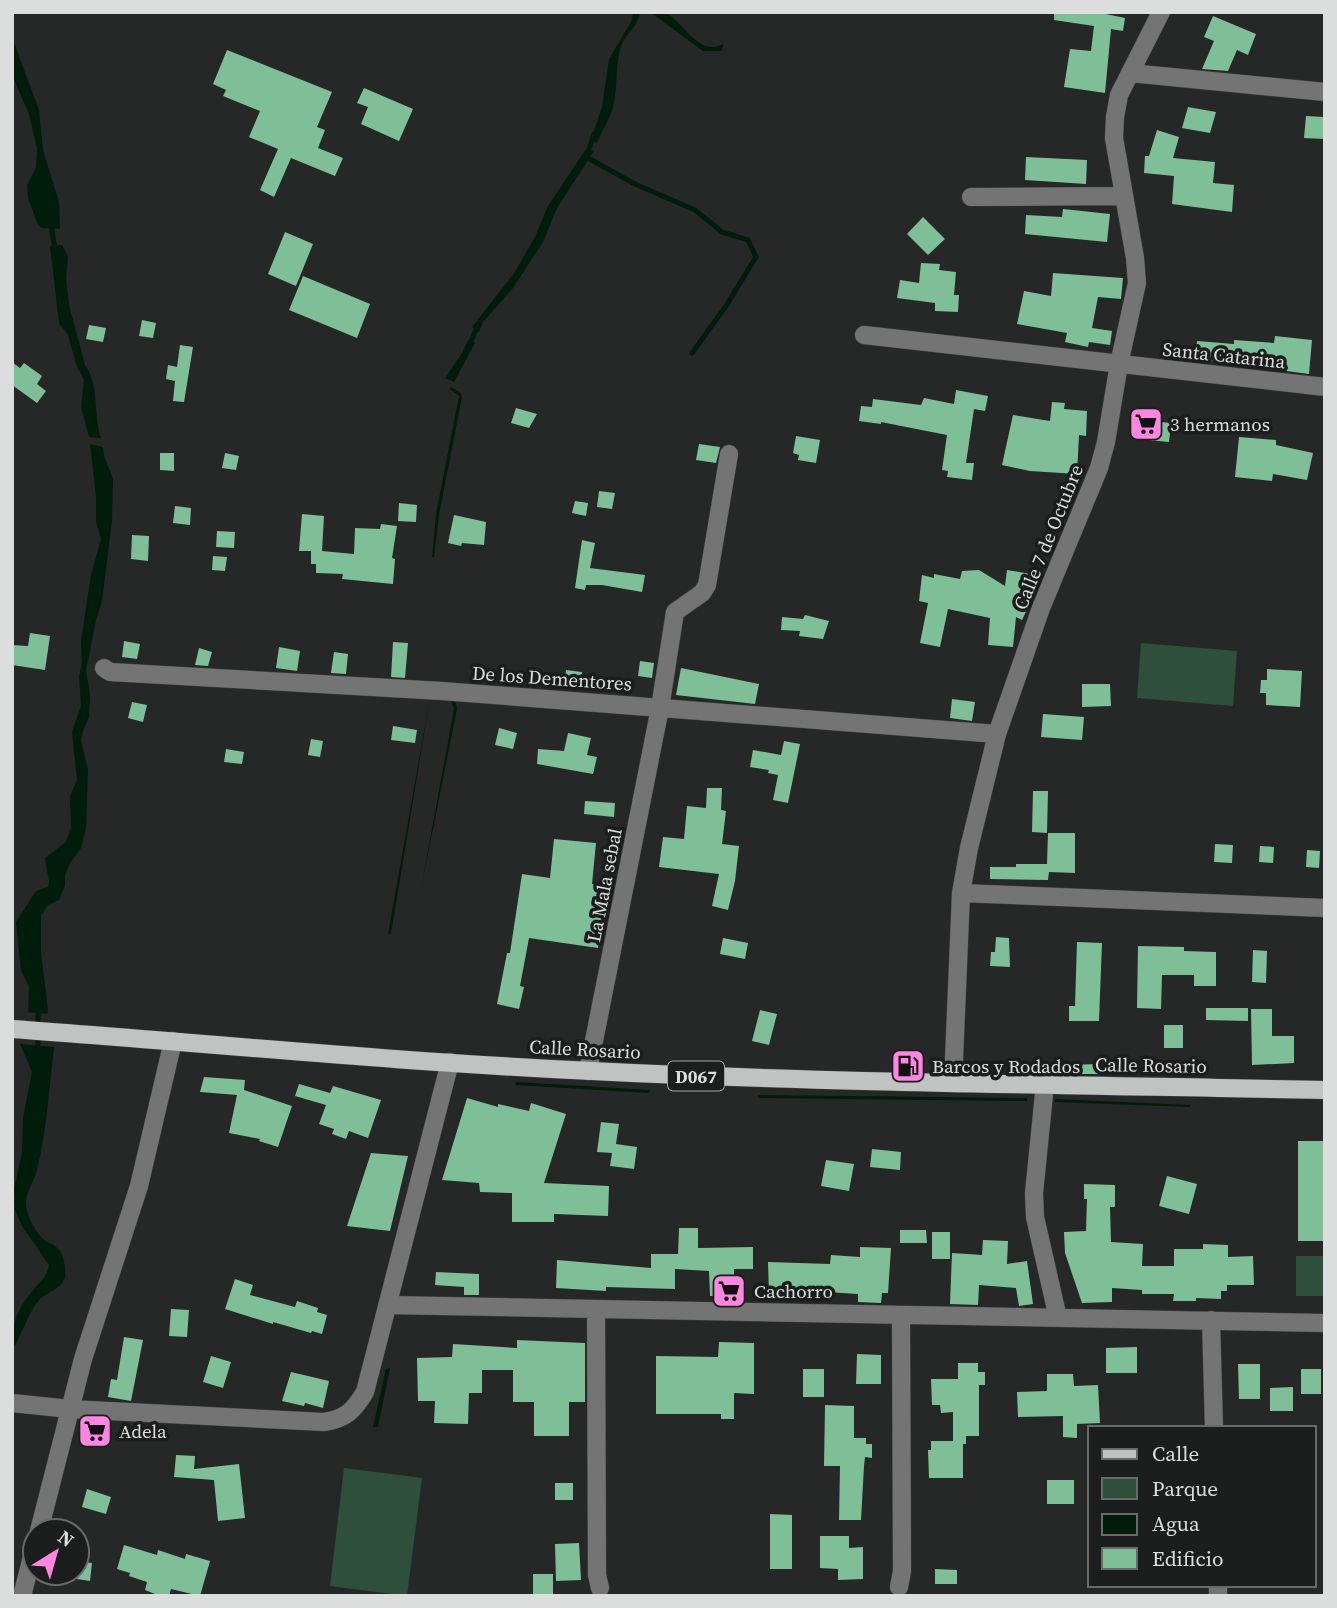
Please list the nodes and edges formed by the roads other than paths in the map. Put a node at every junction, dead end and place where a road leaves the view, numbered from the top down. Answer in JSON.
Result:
{"nodes":[{"id":1,"x":1161,"y":12,"type":"edge"},
{"id":2,"x":1130,"y":73,"type":"junction"},
{"id":3,"x":1325,"y":92,"type":"edge"},
{"id":4,"x":1124,"y":195,"type":"junction"},
{"id":5,"x":971,"y":197,"type":"dead end"},
{"id":6,"x":864,"y":335,"type":"dead end"},
{"id":7,"x":1119,"y":364,"type":"junction"},
{"id":8,"x":1325,"y":387,"type":"edge"},
{"id":9,"x":729,"y":454,"type":"dead end"},
{"id":10,"x":104,"y":668,"type":"dead end"},
{"id":11,"x":660,"y":708,"type":"junction"},
{"id":12,"x":997,"y":734,"type":"junction"},
{"id":13,"x":961,"y":893,"type":"junction"},
{"id":14,"x":1325,"y":908,"type":"edge"},
{"id":15,"x":16,"y":1029,"type":"edge"},
{"id":16,"x":173,"y":1041,"type":"junction"},
{"id":17,"x":450,"y":1062,"type":"junction"},
{"id":18,"x":588,"y":1071,"type":"junction"},
{"id":19,"x":953,"y":1083,"type":"junction"},
{"id":20,"x":1045,"y":1084,"type":"junction"},
{"id":21,"x":1325,"y":1090,"type":"edge"},
{"id":22,"x":387,"y":1305,"type":"junction"},
{"id":23,"x":596,"y":1309,"type":"junction"},
{"id":24,"x":901,"y":1315,"type":"junction"},
{"id":25,"x":1058,"y":1318,"type":"junction"},
{"id":26,"x":1211,"y":1320,"type":"junction"},
{"id":27,"x":1325,"y":1322,"type":"edge"},
{"id":28,"x":12,"y":1403,"type":"edge"},
{"id":29,"x":70,"y":1409,"type":"junction"},
{"id":30,"x":1214,"y":1426,"type":"edge"},
{"id":31,"x":43,"y":1517,"type":"edge"},
{"id":32,"x":899,"y":1587,"type":"dead end"},
{"id":33,"x":600,"y":1588,"type":"dead end"}],
"edges":[{"from":1,"to":2,"type":"street","name":"Calle 7 de Octubre"},
{"from":2,"to":3,"type":"street"},
{"from":2,"to":4,"type":"street","name":"Calle 7 de Octubre"},
{"from":4,"to":5,"type":"street"},
{"from":4,"to":7,"type":"street","name":"Calle 7 de Octubre"},
{"from":6,"to":7,"type":"street","name":"Santa Catarina"},
{"from":7,"to":8,"type":"street","name":"Santa Catarina"},
{"from":7,"to":12,"type":"street","name":"Calle 7 de Octubre"},
{"from":9,"to":11,"type":"street","name":"La Mala sebal"},
{"from":10,"to":11,"type":"street","name":"De los Dementores"},
{"from":11,"to":12,"type":"street","name":"De los Dementores"},
{"from":11,"to":18,"type":"street","name":"La Mala sebal"},
{"from":12,"to":13,"type":"street","name":"Calle 7 de Octubre"},
{"from":13,"to":14,"type":"street"},
{"from":13,"to":19,"type":"street","name":"Calle 7 de Octubre"},
{"from":15,"to":16,"type":"main road","name":"Calle Rosario","number":"D067"},
{"from":16,"to":17,"type":"main road","name":"Calle Rosario","number":"D067"},
{"from":16,"to":29,"type":"street"},
{"from":17,"to":18,"type":"main road","name":"Calle Rosario","number":"D067"},
{"from":17,"to":22,"type":"street"},
{"from":18,"to":19,"type":"main road","name":"Calle Rosario","number":"D067"},
{"from":19,"to":20,"type":"main road","name":"Calle Rosario","number":"D067"},
{"from":20,"to":21,"type":"main road","name":"Calle Rosario","number":"D067"},
{"from":20,"to":25,"type":"street"},
{"from":22,"to":23,"type":"street"},
{"from":22,"to":29,"type":"street"},
{"from":23,"to":24,"type":"street"},
{"from":23,"to":33,"type":"street"},
{"from":24,"to":25,"type":"street"},
{"from":24,"to":32,"type":"street"},
{"from":25,"to":26,"type":"street"},
{"from":26,"to":27,"type":"street"},
{"from":26,"to":30,"type":"street"},
{"from":28,"to":29,"type":"street"},
{"from":29,"to":31,"type":"street"}]}
